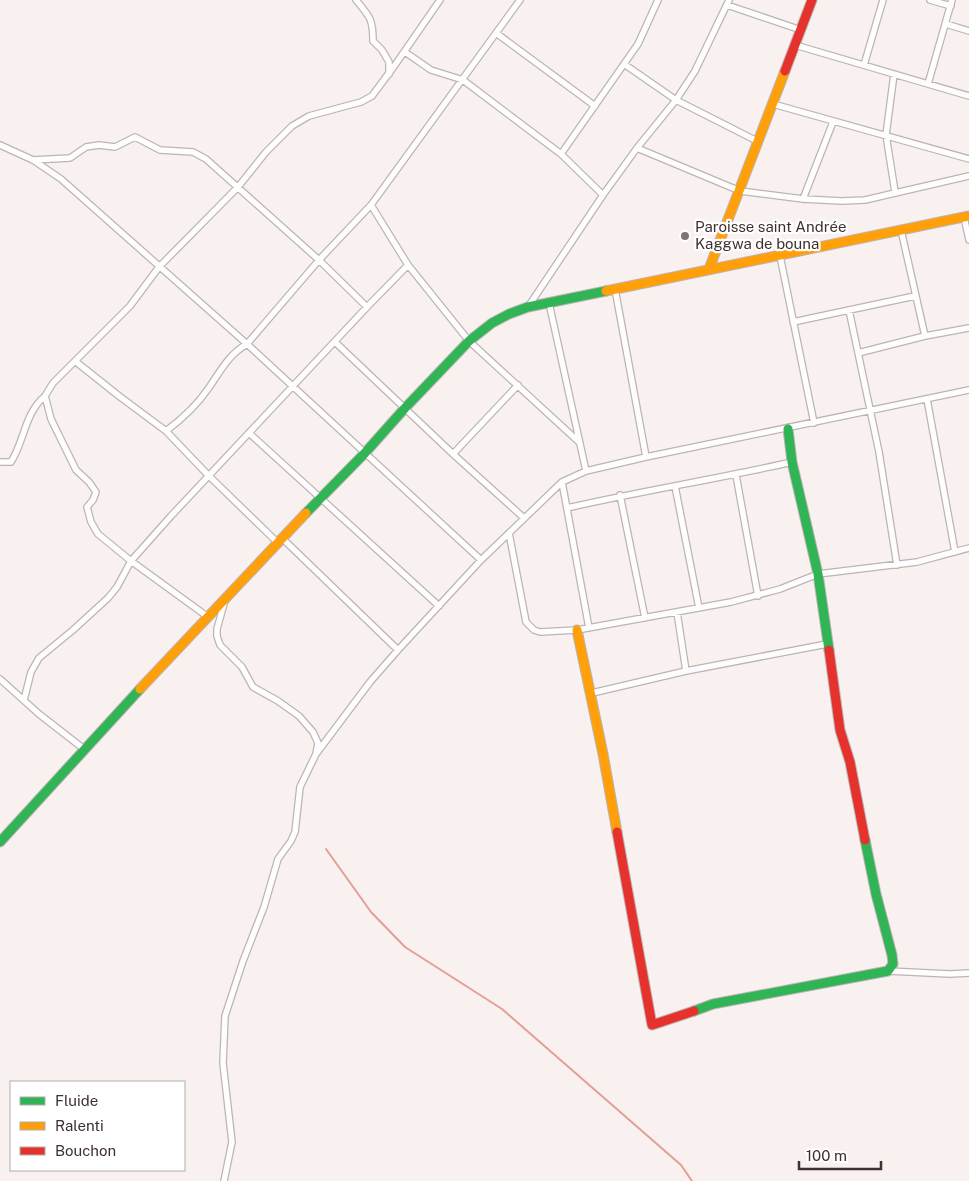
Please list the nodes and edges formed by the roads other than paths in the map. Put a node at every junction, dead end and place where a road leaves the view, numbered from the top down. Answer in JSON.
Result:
{"nodes":[{"id":1,"x":356,"y":0,"type":"edge"},
{"id":2,"x":366,"y":0,"type":"edge"},
{"id":3,"x":440,"y":0,"type":"edge"},
{"id":4,"x":520,"y":0,"type":"edge"},
{"id":5,"x":658,"y":0,"type":"edge"},
{"id":6,"x":812,"y":0,"type":"edge"},
{"id":7,"x":882,"y":0,"type":"edge"},
{"id":8,"x":930,"y":0,"type":"edge"},
{"id":9,"x":728,"y":3,"type":"edge"},
{"id":10,"x":952,"y":3,"type":"edge"},
{"id":11,"x":362,"y":6,"type":"junction"},
{"id":12,"x":946,"y":24,"type":"junction"},
{"id":13,"x":801,"y":30,"type":"junction"},
{"id":14,"x":969,"y":30,"type":"edge"},
{"id":15,"x":496,"y":33,"type":"junction"},
{"id":16,"x":795,"y":45,"type":"junction"},
{"id":17,"x":405,"y":52,"type":"junction"},
{"id":18,"x":624,"y":64,"type":"junction"},
{"id":19,"x":864,"y":65,"type":"junction"},
{"id":20,"x":389,"y":74,"type":"junction"},
{"id":21,"x":894,"y":74,"type":"junction"},
{"id":22,"x":463,"y":80,"type":"junction"},
{"id":23,"x":928,"y":84,"type":"junction"},
{"id":24,"x":969,"y":96,"type":"edge"},
{"id":25,"x":676,"y":100,"type":"junction"},
{"id":26,"x":773,"y":104,"type":"junction"},
{"id":27,"x":595,"y":106,"type":"junction"},
{"id":28,"x":834,"y":122,"type":"junction"},
{"id":29,"x":886,"y":135,"type":"junction"},
{"id":30,"x":758,"y":142,"type":"junction"},
{"id":31,"x":0,"y":145,"type":"edge"},
{"id":32,"x":637,"y":148,"type":"junction"},
{"id":33,"x":561,"y":154,"type":"junction"},
{"id":34,"x":969,"y":159,"type":"edge"},
{"id":35,"x":33,"y":160,"type":"junction"},
{"id":36,"x":969,"y":176,"type":"edge"},
{"id":37,"x":238,"y":187,"type":"junction"},
{"id":38,"x":740,"y":191,"type":"junction"},
{"id":39,"x":895,"y":192,"type":"junction"},
{"id":40,"x":603,"y":195,"type":"junction"},
{"id":41,"x":803,"y":199,"type":"junction"},
{"id":42,"x":371,"y":205,"type":"junction"},
{"id":43,"x":967,"y":217,"type":"edge"},
{"id":44,"x":901,"y":230,"type":"junction"},
{"id":45,"x":969,"y":240,"type":"edge"},
{"id":46,"x":780,"y":256,"type":"junction"},
{"id":47,"x":319,"y":260,"type":"junction"},
{"id":48,"x":408,"y":265,"type":"junction"},
{"id":49,"x":159,"y":267,"type":"junction"},
{"id":50,"x":709,"y":269,"type":"junction"},
{"id":51,"x":615,"y":289,"type":"junction"},
{"id":52,"x":915,"y":296,"type":"junction"},
{"id":53,"x":549,"y":303,"type":"junction"},
{"id":54,"x":367,"y":307,"type":"junction"},
{"id":55,"x":528,"y":307,"type":"junction"},
{"id":56,"x":849,"y":310,"type":"junction"},
{"id":57,"x":793,"y":322,"type":"junction"},
{"id":58,"x":969,"y":328,"type":"edge"},
{"id":59,"x":925,"y":336,"type":"junction"},
{"id":60,"x":469,"y":341,"type":"junction"},
{"id":61,"x":334,"y":342,"type":"junction"},
{"id":62,"x":247,"y":344,"type":"junction"},
{"id":63,"x":858,"y":352,"type":"junction"},
{"id":64,"x":75,"y":361,"type":"junction"},
{"id":65,"x":518,"y":385,"type":"junction"},
{"id":66,"x":293,"y":387,"type":"junction"},
{"id":67,"x":969,"y":390,"type":"edge"},
{"id":68,"x":45,"y":396,"type":"junction"},
{"id":69,"x":927,"y":400,"type":"junction"},
{"id":70,"x":405,"y":408,"type":"junction"},
{"id":71,"x":871,"y":410,"type":"junction"},
{"id":72,"x":814,"y":423,"type":"junction"},
{"id":73,"x":788,"y":429,"type":"junction"},
{"id":74,"x":166,"y":431,"type":"junction"},
{"id":75,"x":249,"y":433,"type":"junction"},
{"id":76,"x":579,"y":442,"type":"junction"},
{"id":77,"x":364,"y":454,"type":"junction"},
{"id":78,"x":453,"y":454,"type":"junction"},
{"id":79,"x":646,"y":457,"type":"junction"},
{"id":80,"x":0,"y":462,"type":"edge"},
{"id":81,"x":792,"y":462,"type":"junction"},
{"id":82,"x":586,"y":471,"type":"junction"},
{"id":83,"x":208,"y":475,"type":"junction"},
{"id":84,"x":736,"y":475,"type":"junction"},
{"id":85,"x":562,"y":482,"type":"junction"},
{"id":86,"x":675,"y":486,"type":"junction"},
{"id":87,"x":620,"y":495,"type":"junction"},
{"id":88,"x":320,"y":498,"type":"junction"},
{"id":89,"x":567,"y":508,"type":"junction"},
{"id":90,"x":524,"y":518,"type":"junction"},
{"id":91,"x":509,"y":533,"type":"junction"},
{"id":92,"x":281,"y":541,"type":"junction"},
{"id":93,"x":969,"y":548,"type":"edge"},
{"id":94,"x":955,"y":552,"type":"junction"},
{"id":95,"x":481,"y":560,"type":"junction"},
{"id":96,"x":131,"y":561,"type":"junction"},
{"id":97,"x":898,"y":565,"type":"junction"},
{"id":98,"x":818,"y":574,"type":"junction"},
{"id":99,"x":758,"y":596,"type":"junction"},
{"id":100,"x":226,"y":598,"type":"junction"},
{"id":101,"x":438,"y":606,"type":"junction"},
{"id":102,"x":699,"y":608,"type":"junction"},
{"id":103,"x":677,"y":612,"type":"junction"},
{"id":104,"x":208,"y":617,"type":"junction"},
{"id":105,"x":644,"y":618,"type":"junction"},
{"id":106,"x":590,"y":628,"type":"junction"},
{"id":107,"x":577,"y":630,"type":"junction"},
{"id":108,"x":827,"y":644,"type":"junction"},
{"id":109,"x":398,"y":650,"type":"junction"},
{"id":110,"x":686,"y":671,"type":"junction"},
{"id":111,"x":0,"y":679,"type":"edge"},
{"id":112,"x":592,"y":694,"type":"junction"},
{"id":113,"x":24,"y":700,"type":"junction"},
{"id":114,"x":84,"y":749,"type":"junction"},
{"id":115,"x":316,"y":754,"type":"junction"},
{"id":116,"x":0,"y":842,"type":"edge"},
{"id":117,"x":888,"y":971,"type":"junction"},
{"id":118,"x":969,"y":973,"type":"edge"},
{"id":119,"x":224,"y":1181,"type":"edge"}],
"edges":[{"from":1,"to":11,"type":"street"},
{"from":2,"to":11,"type":"street"},
{"from":3,"to":17,"type":"street"},
{"from":4,"to":15,"type":"street"},
{"from":5,"to":18,"type":"street"},
{"from":6,"to":13,"type":"street"},
{"from":7,"to":19,"type":"street"},
{"from":8,"to":10,"type":"street"},
{"from":9,"to":13,"type":"street"},
{"from":9,"to":25,"type":"street"},
{"from":10,"to":12,"type":"street"},
{"from":11,"to":20,"type":"street"},
{"from":12,"to":14,"type":"street"},
{"from":12,"to":23,"type":"street"},
{"from":13,"to":16,"type":"street"},
{"from":15,"to":22,"type":"street"},
{"from":15,"to":27,"type":"street"},
{"from":16,"to":19,"type":"street"},
{"from":16,"to":26,"type":"street"},
{"from":17,"to":20,"type":"street"},
{"from":17,"to":22,"type":"street"},
{"from":18,"to":25,"type":"street"},
{"from":18,"to":27,"type":"street"},
{"from":19,"to":21,"type":"street"},
{"from":20,"to":37,"type":"street"},
{"from":21,"to":23,"type":"street"},
{"from":21,"to":29,"type":"street"},
{"from":22,"to":33,"type":"street"},
{"from":22,"to":42,"type":"street"},
{"from":23,"to":24,"type":"street"},
{"from":25,"to":30,"type":"street"},
{"from":25,"to":32,"type":"street"},
{"from":26,"to":28,"type":"street"},
{"from":26,"to":30,"type":"street"},
{"from":27,"to":33,"type":"street"},
{"from":28,"to":29,"type":"street"},
{"from":28,"to":41,"type":"street"},
{"from":29,"to":34,"type":"street"},
{"from":29,"to":39,"type":"street"},
{"from":30,"to":38,"type":"street"},
{"from":31,"to":35,"type":"street"},
{"from":32,"to":38,"type":"street"},
{"from":32,"to":40,"type":"street"},
{"from":33,"to":40,"type":"street"},
{"from":35,"to":37,"type":"street"},
{"from":35,"to":49,"type":"street"},
{"from":36,"to":39,"type":"street"},
{"from":37,"to":47,"type":"street"},
{"from":37,"to":49,"type":"street"},
{"from":38,"to":41,"type":"street"},
{"from":38,"to":50,"type":"street"},
{"from":39,"to":41,"type":"street"},
{"from":40,"to":55,"type":"street"},
{"from":42,"to":47,"type":"street"},
{"from":42,"to":48,"type":"street"},
{"from":43,"to":44,"type":"street"},
{"from":43,"to":45,"type":"street"},
{"from":44,"to":46,"type":"street"},
{"from":44,"to":52,"type":"street"},
{"from":46,"to":50,"type":"street"},
{"from":46,"to":57,"type":"street"},
{"from":47,"to":54,"type":"street"},
{"from":47,"to":62,"type":"street"},
{"from":48,"to":54,"type":"street"},
{"from":48,"to":60,"type":"street"},
{"from":49,"to":62,"type":"street"},
{"from":49,"to":64,"type":"street"},
{"from":50,"to":51,"type":"street"},
{"from":51,"to":53,"type":"street"},
{"from":51,"to":79,"type":"street"},
{"from":52,"to":56,"type":"street"},
{"from":52,"to":59,"type":"street"},
{"from":53,"to":55,"type":"street"},
{"from":53,"to":76,"type":"street"},
{"from":54,"to":61,"type":"street"},
{"from":55,"to":60,"type":"street"},
{"from":56,"to":57,"type":"street"},
{"from":56,"to":63,"type":"street"},
{"from":57,"to":72,"type":"street"},
{"from":58,"to":59,"type":"street"},
{"from":59,"to":63,"type":"street"},
{"from":60,"to":65,"type":"street"},
{"from":60,"to":70,"type":"street"},
{"from":61,"to":66,"type":"street"},
{"from":61,"to":70,"type":"street"},
{"from":62,"to":66,"type":"street"},
{"from":62,"to":74,"type":"street"},
{"from":63,"to":71,"type":"street"},
{"from":64,"to":68,"type":"street"},
{"from":64,"to":74,"type":"street"},
{"from":65,"to":76,"type":"street"},
{"from":65,"to":78,"type":"street"},
{"from":66,"to":75,"type":"street"},
{"from":66,"to":77,"type":"street"},
{"from":67,"to":69,"type":"street"},
{"from":68,"to":80,"type":"street"},
{"from":68,"to":96,"type":"street"},
{"from":69,"to":71,"type":"street"},
{"from":69,"to":94,"type":"street"},
{"from":70,"to":77,"type":"street"},
{"from":70,"to":78,"type":"street"},
{"from":71,"to":72,"type":"street"},
{"from":71,"to":97,"type":"street"},
{"from":72,"to":73,"type":"street"},
{"from":73,"to":79,"type":"street"},
{"from":73,"to":81,"type":"street"},
{"from":74,"to":83,"type":"street"},
{"from":75,"to":83,"type":"street"},
{"from":75,"to":88,"type":"street"},
{"from":76,"to":82,"type":"street"},
{"from":77,"to":88,"type":"street"},
{"from":77,"to":95,"type":"street"},
{"from":78,"to":90,"type":"street"},
{"from":79,"to":82,"type":"street"},
{"from":81,"to":84,"type":"street"},
{"from":81,"to":98,"type":"street"},
{"from":82,"to":85,"type":"street"},
{"from":83,"to":92,"type":"street"},
{"from":83,"to":96,"type":"street"},
{"from":84,"to":86,"type":"street"},
{"from":84,"to":99,"type":"street"},
{"from":85,"to":89,"type":"street"},
{"from":85,"to":90,"type":"street"},
{"from":86,"to":87,"type":"street"},
{"from":86,"to":102,"type":"street"},
{"from":87,"to":89,"type":"street"},
{"from":87,"to":105,"type":"street"},
{"from":88,"to":92,"type":"street"},
{"from":88,"to":101,"type":"street"},
{"from":89,"to":106,"type":"street"},
{"from":90,"to":91,"type":"street"},
{"from":91,"to":95,"type":"street"},
{"from":91,"to":107,"type":"street"},
{"from":92,"to":100,"type":"street"},
{"from":92,"to":109,"type":"street"},
{"from":93,"to":94,"type":"street"},
{"from":94,"to":97,"type":"street"},
{"from":95,"to":101,"type":"street"},
{"from":96,"to":104,"type":"street"},
{"from":96,"to":113,"type":"street"},
{"from":97,"to":98,"type":"street"},
{"from":98,"to":99,"type":"street"},
{"from":98,"to":108,"type":"street"},
{"from":99,"to":102,"type":"street"},
{"from":100,"to":104,"type":"street"},
{"from":100,"to":115,"type":"street"},
{"from":101,"to":109,"type":"street"},
{"from":102,"to":103,"type":"street"},
{"from":103,"to":105,"type":"street"},
{"from":103,"to":110,"type":"street"},
{"from":104,"to":114,"type":"street"},
{"from":105,"to":106,"type":"street"},
{"from":106,"to":107,"type":"street"},
{"from":107,"to":112,"type":"street"},
{"from":108,"to":110,"type":"street"},
{"from":108,"to":117,"type":"street"},
{"from":109,"to":115,"type":"street"},
{"from":110,"to":112,"type":"street"},
{"from":111,"to":113,"type":"street"},
{"from":112,"to":117,"type":"street"},
{"from":113,"to":114,"type":"street"},
{"from":114,"to":116,"type":"street"},
{"from":115,"to":119,"type":"street"},
{"from":117,"to":118,"type":"street"}]}
